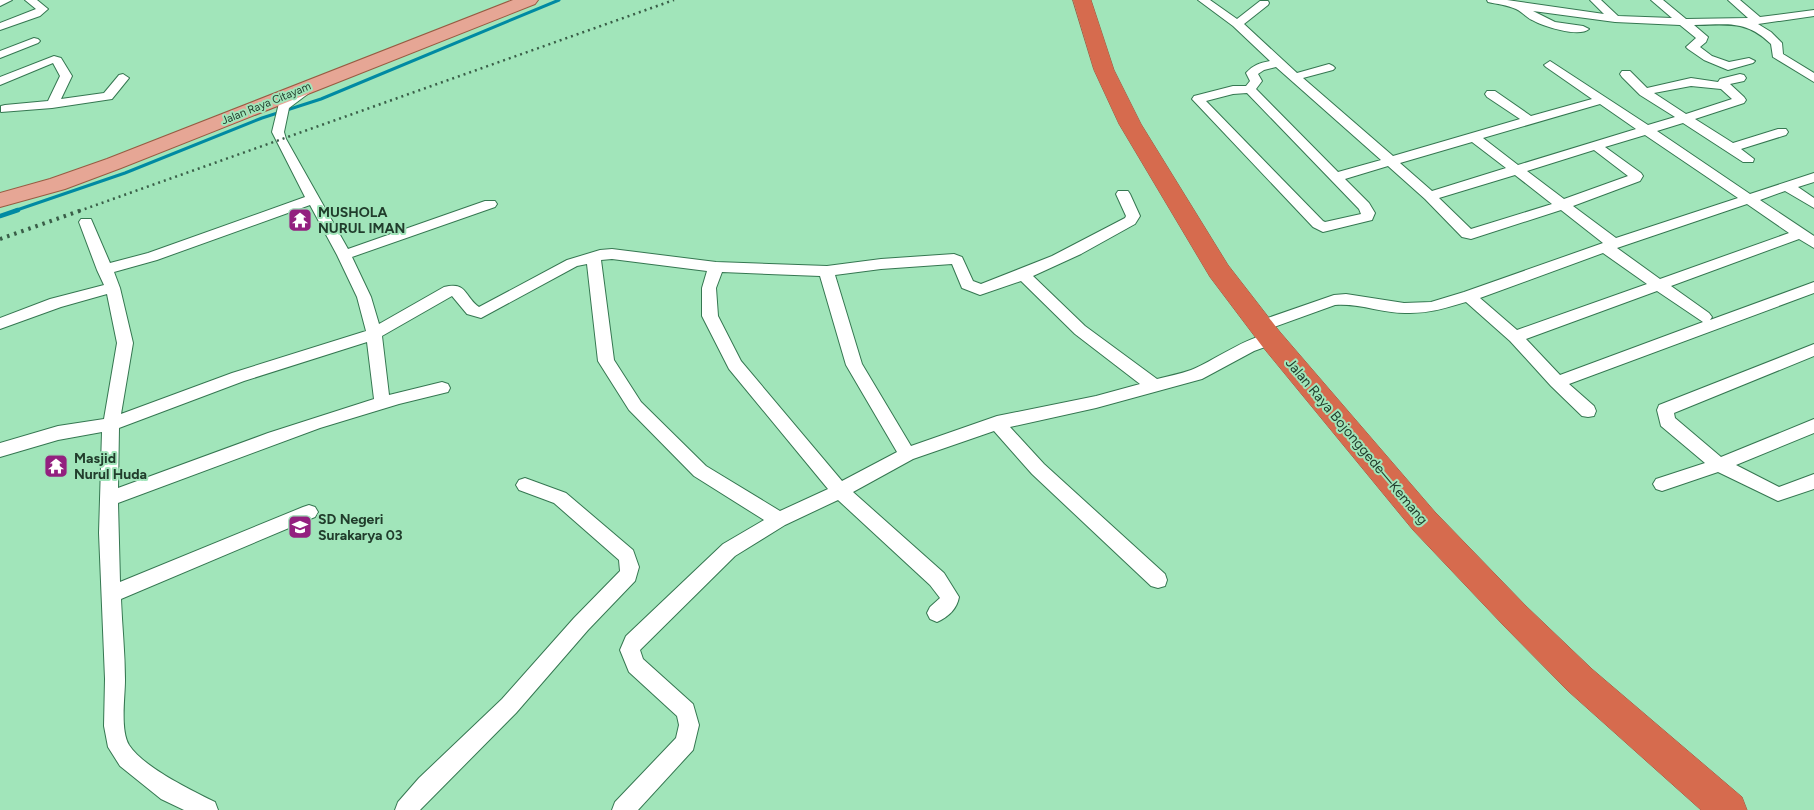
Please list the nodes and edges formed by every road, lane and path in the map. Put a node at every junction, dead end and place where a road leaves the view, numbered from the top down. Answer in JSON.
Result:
{"nodes":[{"id":1,"x":7,"y":0,"type":"edge"},
{"id":2,"x":30,"y":0,"type":"edge"},
{"id":3,"x":529,"y":0,"type":"edge"},
{"id":4,"x":1082,"y":0,"type":"edge"},
{"id":5,"x":1203,"y":0,"type":"edge"},
{"id":6,"x":1492,"y":0,"type":"edge"},
{"id":7,"x":1595,"y":0,"type":"edge"},
{"id":8,"x":1656,"y":0,"type":"edge"},
{"id":9,"x":1733,"y":0,"type":"edge"},
{"id":10,"x":1264,"y":2,"type":"dead end"},
{"id":11,"x":0,"y":3,"type":"edge"},
{"id":12,"x":1520,"y":6,"type":"junction"},
{"id":13,"x":1814,"y":13,"type":"edge"},
{"id":14,"x":1615,"y":19,"type":"junction"},
{"id":15,"x":1758,"y":21,"type":"junction"},
{"id":16,"x":1683,"y":22,"type":"junction"},
{"id":17,"x":1745,"y":22,"type":"junction"},
{"id":18,"x":1237,"y":24,"type":"junction"},
{"id":19,"x":0,"y":27,"type":"edge"},
{"id":20,"x":1583,"y":29,"type":"dead end"},
{"id":21,"x":34,"y":41,"type":"dead end"},
{"id":22,"x":0,"y":54,"type":"edge"},
{"id":23,"x":1750,"y":61,"type":"dead end"},
{"id":24,"x":1280,"y":63,"type":"junction"},
{"id":25,"x":1550,"y":65,"type":"dead end"},
{"id":26,"x":1329,"y":68,"type":"dead end"},
{"id":27,"x":1626,"y":74,"type":"dead end"},
{"id":28,"x":1296,"y":77,"type":"junction"},
{"id":29,"x":123,"y":78,"type":"dead end"},
{"id":30,"x":1740,"y":78,"type":"dead end"},
{"id":31,"x":1814,"y":78,"type":"edge"},
{"id":32,"x":0,"y":81,"type":"edge"},
{"id":33,"x":310,"y":85,"type":"junction"},
{"id":34,"x":1725,"y":86,"type":"junction"},
{"id":35,"x":1250,"y":89,"type":"junction"},
{"id":36,"x":1644,"y":92,"type":"junction"},
{"id":37,"x":1490,"y":94,"type":"dead end"},
{"id":38,"x":0,"y":96,"type":"edge"},
{"id":39,"x":1600,"y":100,"type":"junction"},
{"id":40,"x":52,"y":104,"type":"junction"},
{"id":41,"x":3,"y":112,"type":"edge"},
{"id":42,"x":1686,"y":118,"type":"junction"},
{"id":43,"x":1530,"y":121,"type":"junction"},
{"id":44,"x":1646,"y":131,"type":"junction"},
{"id":45,"x":1782,"y":132,"type":"dead end"},
{"id":46,"x":1475,"y":138,"type":"junction"},
{"id":47,"x":1596,"y":146,"type":"junction"},
{"id":48,"x":1731,"y":148,"type":"junction"},
{"id":49,"x":1748,"y":159,"type":"dead end"},
{"id":50,"x":1392,"y":162,"type":"junction"},
{"id":51,"x":1516,"y":169,"type":"junction"},
{"id":52,"x":1814,"y":176,"type":"edge"},
{"id":53,"x":1336,"y":177,"type":"junction"},
{"id":54,"x":1787,"y":186,"type":"junction"},
{"id":55,"x":1123,"y":194,"type":"dead end"},
{"id":56,"x":1430,"y":196,"type":"junction"},
{"id":57,"x":313,"y":199,"type":"junction"},
{"id":58,"x":1748,"y":199,"type":"junction"},
{"id":59,"x":0,"y":200,"type":"edge"},
{"id":60,"x":490,"y":204,"type":"dead end"},
{"id":61,"x":1814,"y":204,"type":"edge"},
{"id":62,"x":1562,"y":205,"type":"junction"},
{"id":63,"x":86,"y":222,"type":"dead end"},
{"id":64,"x":1800,"y":234,"type":"junction"},
{"id":65,"x":1814,"y":243,"type":"edge"},
{"id":66,"x":1609,"y":246,"type":"junction"},
{"id":67,"x":344,"y":255,"type":"junction"},
{"id":68,"x":593,"y":256,"type":"junction"},
{"id":69,"x":716,"y":266,"type":"junction"},
{"id":70,"x":104,"y":270,"type":"junction"},
{"id":71,"x":827,"y":271,"type":"junction"},
{"id":72,"x":1024,"y":274,"type":"junction"},
{"id":73,"x":1660,"y":286,"type":"junction"},
{"id":74,"x":1814,"y":287,"type":"edge"},
{"id":75,"x":113,"y":288,"type":"junction"},
{"id":76,"x":1468,"y":296,"type":"junction"},
{"id":77,"x":1704,"y":317,"type":"dead end"},
{"id":78,"x":0,"y":324,"type":"edge"},
{"id":79,"x":1266,"y":332,"type":"junction"},
{"id":80,"x":374,"y":334,"type":"junction"},
{"id":81,"x":1515,"y":337,"type":"junction"},
{"id":82,"x":1814,"y":350,"type":"edge"},
{"id":83,"x":1557,"y":382,"type":"junction"},
{"id":84,"x":1154,"y":386,"type":"junction"},
{"id":85,"x":442,"y":388,"type":"dead end"},
{"id":86,"x":382,"y":401,"type":"junction"},
{"id":87,"x":1588,"y":411,"type":"dead end"},
{"id":88,"x":997,"y":422,"type":"junction"},
{"id":89,"x":111,"y":424,"type":"junction"},
{"id":90,"x":1814,"y":426,"type":"edge"},
{"id":91,"x":0,"y":450,"type":"edge"},
{"id":92,"x":907,"y":454,"type":"junction"},
{"id":93,"x":1719,"y":465,"type":"junction"},
{"id":94,"x":1814,"y":481,"type":"edge"},
{"id":95,"x":1662,"y":484,"type":"dead end"},
{"id":96,"x":525,"y":485,"type":"dead end"},
{"id":97,"x":840,"y":491,"type":"junction"},
{"id":98,"x":110,"y":498,"type":"junction"},
{"id":99,"x":310,"y":512,"type":"dead end"},
{"id":100,"x":780,"y":520,"type":"junction"},
{"id":101,"x":1158,"y":580,"type":"dead end"},
{"id":102,"x":111,"y":594,"type":"junction"},
{"id":103,"x":937,"y":614,"type":"dead end"},
{"id":104,"x":207,"y":810,"type":"edge"},
{"id":105,"x":406,"y":810,"type":"edge"},
{"id":106,"x":623,"y":810,"type":"edge"},
{"id":107,"x":1729,"y":810,"type":"edge"}],
"edges":[{"from":1,"to":11,"type":"street"},
{"from":2,"to":19,"type":"street"},
{"from":3,"to":33,"type":"main road","name":"Jalan Raya Citayam"},
{"from":4,"to":79,"type":"highway","name":"Jalan Raya Bojonggede—Kemang"},
{"from":5,"to":18,"type":"street"},
{"from":6,"to":12,"type":"street"},
{"from":7,"to":14,"type":"street"},
{"from":8,"to":16,"type":"street"},
{"from":9,"to":15,"type":"street"},
{"from":10,"to":18,"type":"street"},
{"from":12,"to":14,"type":"street"},
{"from":12,"to":20,"type":"street"},
{"from":13,"to":15,"type":"street"},
{"from":14,"to":16,"type":"street"},
{"from":15,"to":17,"type":"street"},
{"from":16,"to":17,"type":"street"},
{"from":16,"to":23,"type":"street"},
{"from":17,"to":31,"type":"street"},
{"from":18,"to":24,"type":"street"},
{"from":21,"to":22,"type":"street"},
{"from":24,"to":28,"type":"street"},
{"from":24,"to":35,"type":"street"},
{"from":25,"to":39,"type":"street"},
{"from":26,"to":28,"type":"street"},
{"from":27,"to":36,"type":"street"},
{"from":28,"to":50,"type":"street"},
{"from":29,"to":40,"type":"street"},
{"from":30,"to":34,"type":"street"},
{"from":32,"to":40,"type":"street"},
{"from":33,"to":57,"type":"street"},
{"from":33,"to":59,"type":"main road","name":"Jalan Raya Citayam"},
{"from":34,"to":36,"type":"street"},
{"from":34,"to":42,"type":"street"},
{"from":35,"to":53,"type":"street"},
{"from":35,"to":53,"type":"street"},
{"from":36,"to":42,"type":"street"},
{"from":37,"to":43,"type":"street"},
{"from":38,"to":41,"type":"street"},
{"from":39,"to":43,"type":"street"},
{"from":39,"to":44,"type":"street"},
{"from":40,"to":41,"type":"street"},
{"from":42,"to":44,"type":"street"},
{"from":42,"to":48,"type":"street"},
{"from":43,"to":46,"type":"street"},
{"from":44,"to":47,"type":"street"},
{"from":44,"to":58,"type":"street"},
{"from":45,"to":48,"type":"street"},
{"from":46,"to":50,"type":"street"},
{"from":46,"to":51,"type":"street"},
{"from":47,"to":51,"type":"street"},
{"from":47,"to":62,"type":"street"},
{"from":48,"to":49,"type":"street"},
{"from":50,"to":53,"type":"street"},
{"from":50,"to":56,"type":"street"},
{"from":51,"to":56,"type":"street"},
{"from":51,"to":62,"type":"street"},
{"from":52,"to":54,"type":"street"},
{"from":54,"to":58,"type":"street"},
{"from":54,"to":61,"type":"street"},
{"from":55,"to":72,"type":"street"},
{"from":56,"to":62,"type":"street"},
{"from":57,"to":67,"type":"street"},
{"from":57,"to":70,"type":"street"},
{"from":58,"to":64,"type":"street"},
{"from":58,"to":66,"type":"street"},
{"from":60,"to":67,"type":"street"},
{"from":62,"to":66,"type":"street"},
{"from":63,"to":70,"type":"street"},
{"from":64,"to":65,"type":"street"},
{"from":64,"to":73,"type":"street"},
{"from":66,"to":73,"type":"street"},
{"from":66,"to":76,"type":"street"},
{"from":67,"to":80,"type":"street"},
{"from":68,"to":69,"type":"street"},
{"from":68,"to":80,"type":"street"},
{"from":68,"to":100,"type":"street"},
{"from":69,"to":71,"type":"street"},
{"from":69,"to":97,"type":"street"},
{"from":70,"to":75,"type":"street"},
{"from":71,"to":72,"type":"street"},
{"from":71,"to":92,"type":"street"},
{"from":72,"to":84,"type":"street"},
{"from":73,"to":77,"type":"street"},
{"from":73,"to":81,"type":"street"},
{"from":74,"to":83,"type":"street"},
{"from":75,"to":78,"type":"street"},
{"from":75,"to":89,"type":"street"},
{"from":76,"to":79,"type":"street"},
{"from":76,"to":81,"type":"street"},
{"from":79,"to":84,"type":"street"},
{"from":79,"to":107,"type":"highway","name":"Jalan Raya Bojonggede—Kemang"},
{"from":80,"to":86,"type":"street"},
{"from":80,"to":89,"type":"street"},
{"from":81,"to":83,"type":"street"},
{"from":82,"to":93,"type":"street"},
{"from":83,"to":87,"type":"street"},
{"from":84,"to":88,"type":"street"},
{"from":85,"to":86,"type":"street"},
{"from":86,"to":98,"type":"street"},
{"from":88,"to":92,"type":"street"},
{"from":88,"to":101,"type":"street"},
{"from":89,"to":91,"type":"street"},
{"from":89,"to":98,"type":"street"},
{"from":90,"to":93,"type":"street"},
{"from":92,"to":97,"type":"street"},
{"from":93,"to":94,"type":"street"},
{"from":93,"to":95,"type":"street"},
{"from":96,"to":105,"type":"street"},
{"from":97,"to":100,"type":"street"},
{"from":97,"to":103,"type":"street"},
{"from":98,"to":102,"type":"street"},
{"from":99,"to":102,"type":"street"},
{"from":100,"to":106,"type":"street"},
{"from":102,"to":104,"type":"street"}]}
